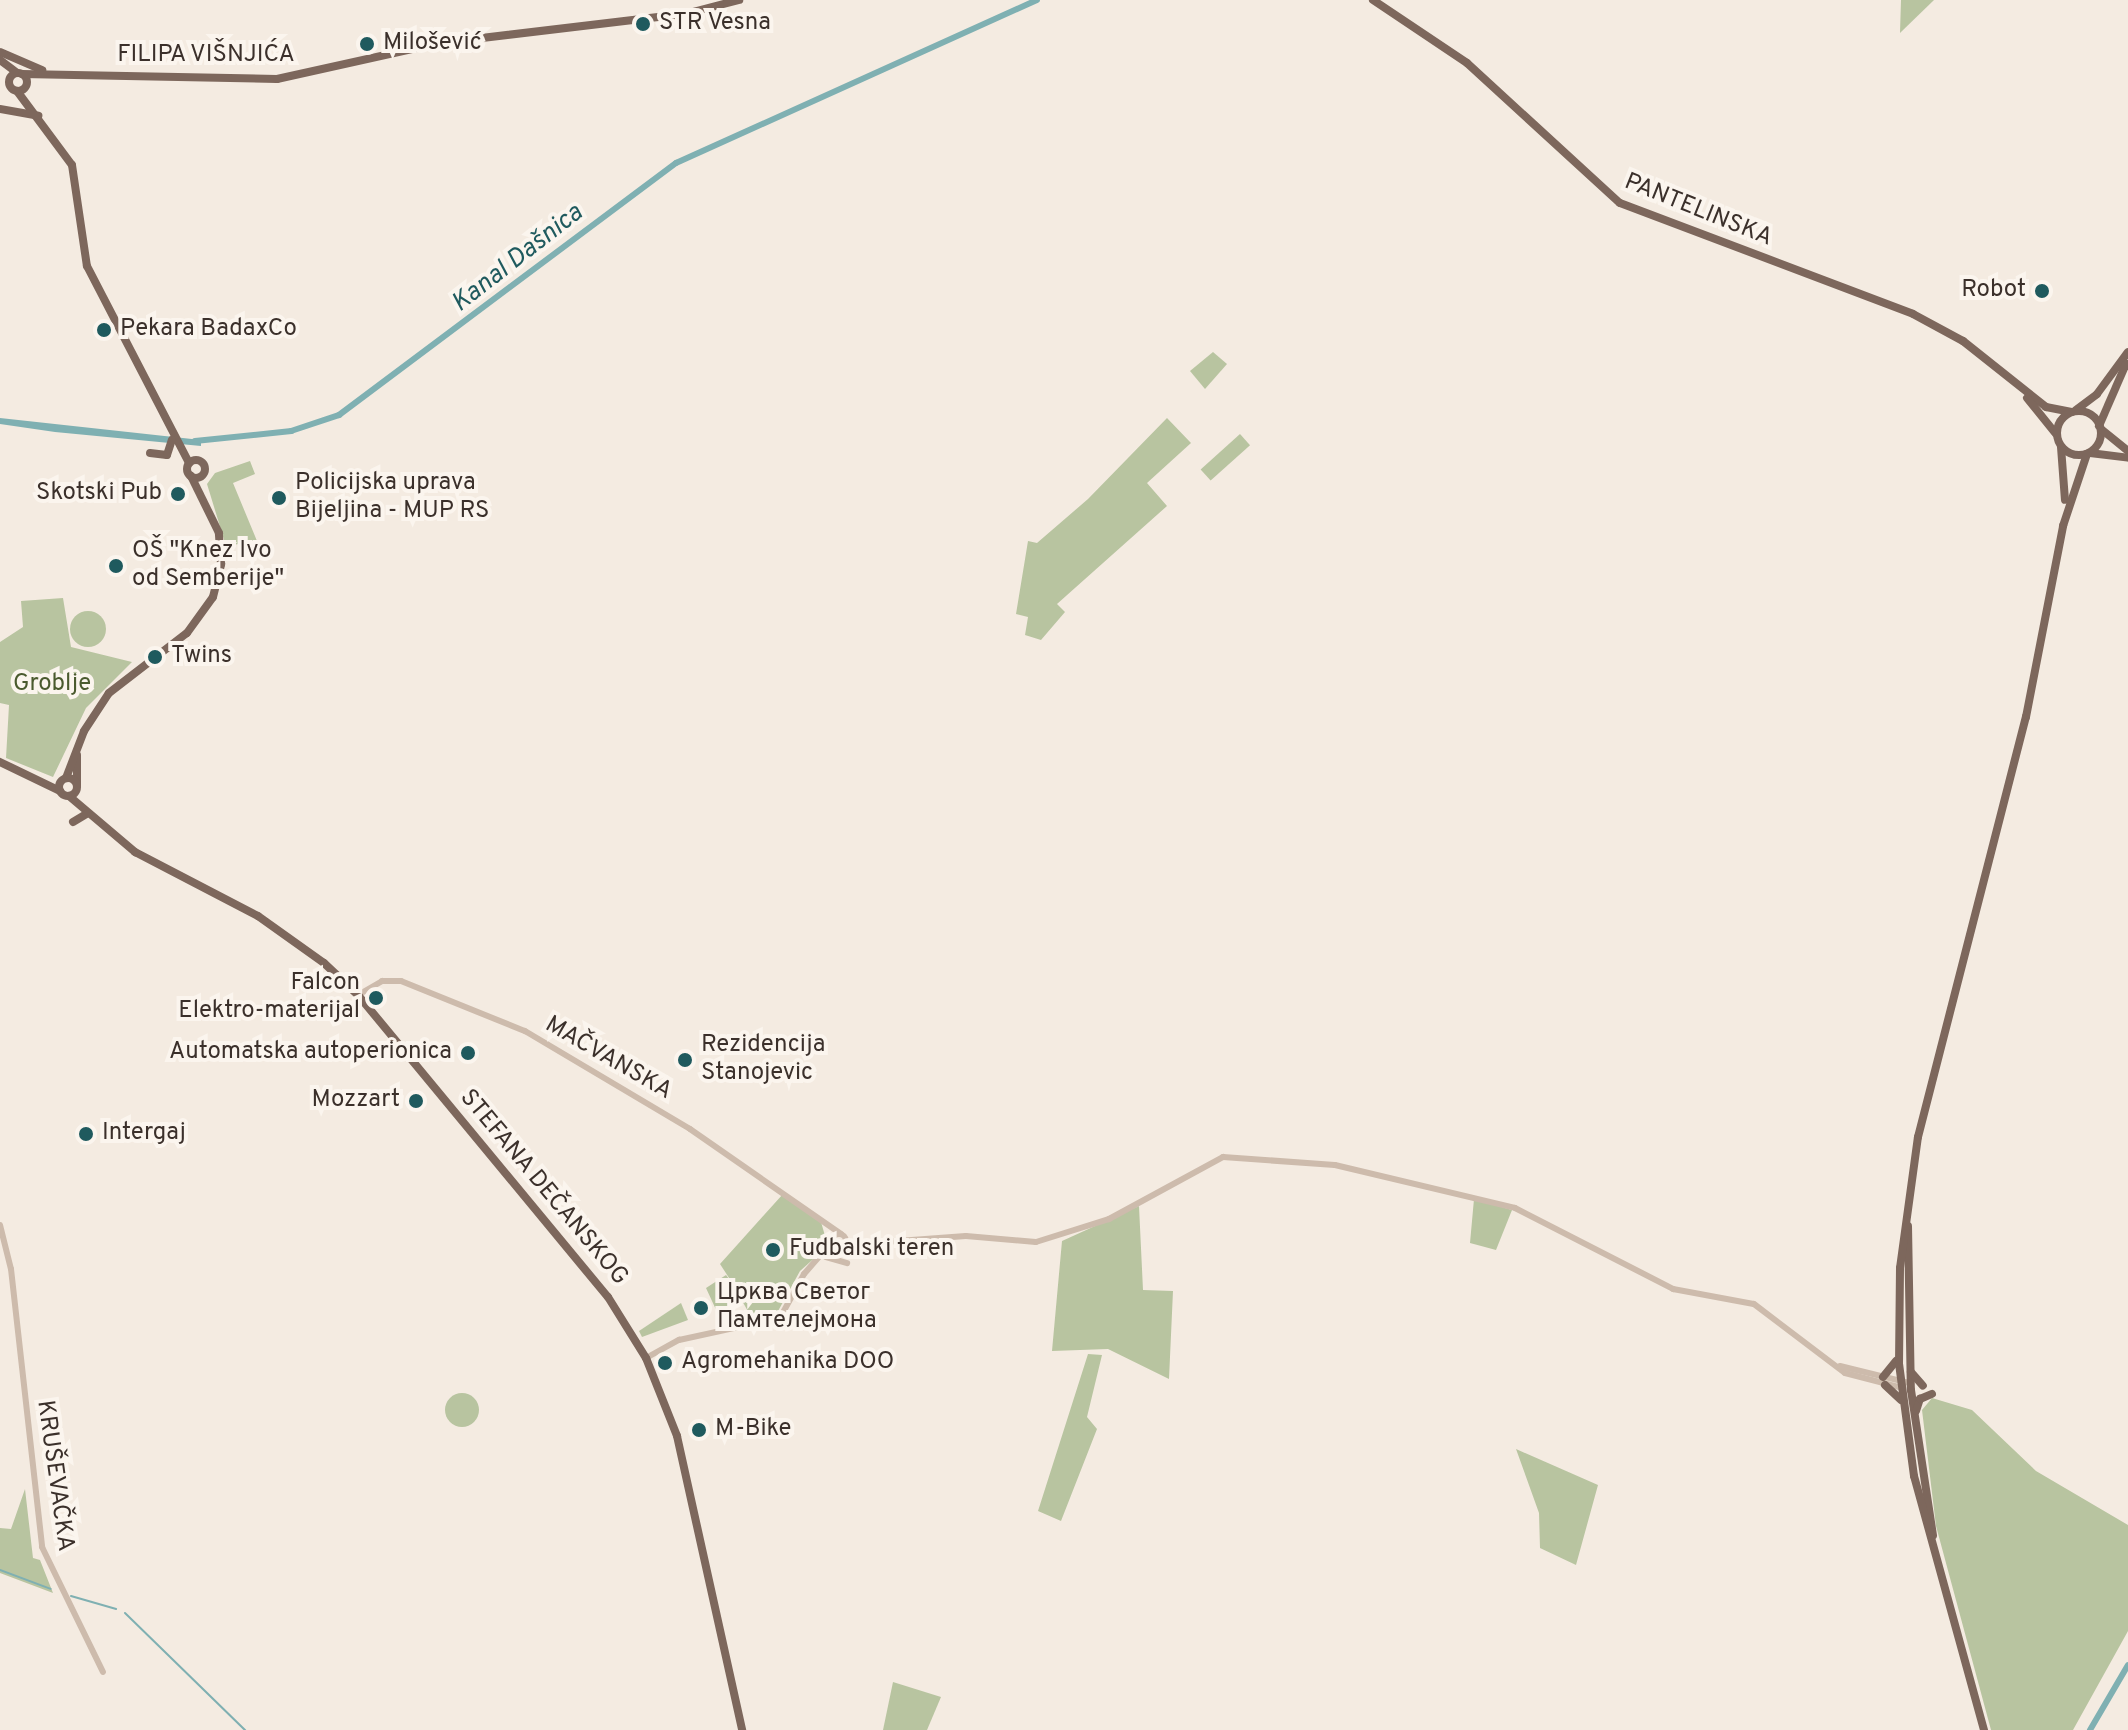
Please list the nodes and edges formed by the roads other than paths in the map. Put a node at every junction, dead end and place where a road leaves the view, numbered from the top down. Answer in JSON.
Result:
{"nodes":[{"id":1,"x":739,"y":0,"type":"edge"},
{"id":2,"x":1373,"y":0,"type":"edge"},
{"id":3,"x":0,"y":52,"type":"edge"},
{"id":4,"x":0,"y":60,"type":"edge"},
{"id":5,"x":0,"y":68,"type":"edge"},
{"id":6,"x":50,"y":73,"type":"junction"},
{"id":7,"x":20,"y":78,"type":"junction"},
{"id":8,"x":17,"y":91,"type":"junction"},
{"id":9,"x":32,"y":108,"type":"junction"},
{"id":10,"x":0,"y":109,"type":"edge"},
{"id":11,"x":39,"y":116,"type":"junction"},
{"id":12,"x":2128,"y":352,"type":"edge"},
{"id":13,"x":2128,"y":361,"type":"edge"},
{"id":14,"x":2004,"y":375,"type":"junction"},
{"id":15,"x":2073,"y":412,"type":"junction"},
{"id":16,"x":2100,"y":427,"type":"junction"},
{"id":17,"x":2056,"y":434,"type":"junction"},
{"id":18,"x":175,"y":446,"type":"junction"},
{"id":19,"x":2061,"y":446,"type":"junction"},
{"id":20,"x":2128,"y":451,"type":"edge"},
{"id":21,"x":150,"y":453,"type":"dead end"},
{"id":22,"x":2088,"y":454,"type":"junction"},
{"id":23,"x":2128,"y":458,"type":"edge"},
{"id":24,"x":192,"y":462,"type":"junction"},
{"id":25,"x":203,"y":475,"type":"junction"},
{"id":26,"x":191,"y":476,"type":"junction"},
{"id":27,"x":206,"y":503,"type":"junction"},
{"id":28,"x":2063,"y":526,"type":"junction"},
{"id":29,"x":77,"y":750,"type":"junction"},
{"id":30,"x":0,"y":762,"type":"edge"},
{"id":31,"x":29,"y":776,"type":"junction"},
{"id":32,"x":65,"y":779,"type":"junction"},
{"id":33,"x":77,"y":786,"type":"junction"},
{"id":34,"x":60,"y":791,"type":"junction"},
{"id":35,"x":69,"y":796,"type":"junction"},
{"id":36,"x":88,"y":813,"type":"junction"},
{"id":37,"x":96,"y":821,"type":"junction"},
{"id":38,"x":73,"y":822,"type":"dead end"},
{"id":39,"x":358,"y":995,"type":"junction"},
{"id":40,"x":1907,"y":1212,"type":"junction"},
{"id":41,"x":823,"y":1218,"type":"junction"},
{"id":42,"x":0,"y":1225,"type":"edge"},
{"id":43,"x":843,"y":1235,"type":"junction"},
{"id":44,"x":837,"y":1244,"type":"junction"},
{"id":45,"x":865,"y":1244,"type":"junction"},
{"id":46,"x":823,"y":1258,"type":"junction"},
{"id":47,"x":847,"y":1263,"type":"dead end"},
{"id":48,"x":1899,"y":1353,"type":"junction"},
{"id":49,"x":646,"y":1358,"type":"junction"},
{"id":50,"x":1909,"y":1365,"type":"junction"},
{"id":51,"x":1884,"y":1381,"type":"junction"},
{"id":52,"x":1906,"y":1385,"type":"junction"},
{"id":53,"x":1923,"y":1386,"type":"dead end"},
{"id":54,"x":1932,"y":1394,"type":"dead end"},
{"id":55,"x":1902,"y":1402,"type":"junction"},
{"id":56,"x":1914,"y":1420,"type":"junction"},
{"id":57,"x":1937,"y":1563,"type":"junction"},
{"id":58,"x":103,"y":1672,"type":"dead end"},
{"id":59,"x":742,"y":1730,"type":"edge"},
{"id":60,"x":1984,"y":1730,"type":"edge"}],
"edges":[{"from":1,"to":6,"type":"main road","name":"FILIPA VIŠNJIĆA"},
{"from":2,"to":14,"type":"main road","name":"PANTELINSKA"},
{"from":3,"to":6,"type":"main road"},
{"from":4,"to":7,"type":"main road"},
{"from":5,"to":7,"type":"main road"},
{"from":6,"to":7,"type":"main road"},
{"from":7,"to":8,"type":"main road"},
{"from":7,"to":8,"type":"main road"},
{"from":7,"to":9,"type":"main road"},
{"from":8,"to":9,"type":"main road"},
{"from":9,"to":11,"type":"main road"},
{"from":10,"to":11,"type":"main road"},
{"from":11,"to":18,"type":"main road"},
{"from":12,"to":15,"type":"main road"},
{"from":13,"to":16,"type":"main road"},
{"from":14,"to":15,"type":"main road"},
{"from":14,"to":17,"type":"main road"},
{"from":15,"to":16,"type":"main road"},
{"from":15,"to":17,"type":"main road"},
{"from":16,"to":20,"type":"main road"},
{"from":16,"to":22,"type":"main road"},
{"from":17,"to":19,"type":"main road"},
{"from":18,"to":21,"type":"main road"},
{"from":18,"to":24,"type":"main road"},
{"from":19,"to":22,"type":"main road"},
{"from":19,"to":28,"type":"main road"},
{"from":22,"to":23,"type":"main road"},
{"from":22,"to":28,"type":"main road"},
{"from":24,"to":25,"type":"main road"},
{"from":24,"to":26,"type":"main road"},
{"from":25,"to":26,"type":"main road"},
{"from":25,"to":27,"type":"main road"},
{"from":26,"to":27,"type":"main road"},
{"from":27,"to":29,"type":"main road"},
{"from":28,"to":40,"type":"main road"},
{"from":29,"to":32,"type":"main road"},
{"from":29,"to":33,"type":"main road"},
{"from":30,"to":31,"type":"main road","name":"STEFANA DEČANSKOG"},
{"from":31,"to":32,"type":"main road"},
{"from":31,"to":34,"type":"main road","name":"STEFANA DEČANSKOG"},
{"from":32,"to":33,"type":"main road"},
{"from":32,"to":34,"type":"main road"},
{"from":33,"to":35,"type":"main road"},
{"from":33,"to":37,"type":"main road"},
{"from":34,"to":35,"type":"main road","name":"STEFANA DEČANSKOG"},
{"from":35,"to":36,"type":"main road","name":"STEFANA DEČANSKOG"},
{"from":36,"to":37,"type":"main road","name":"STEFANA DEČANSKOG"},
{"from":36,"to":38,"type":"main road"},
{"from":37,"to":39,"type":"main road","name":"STEFANA DEČANSKOG"},
{"from":39,"to":41,"type":"street","name":"MAČVANSKA"},
{"from":39,"to":49,"type":"main road","name":"STEFANA DEČANSKOG"},
{"from":40,"to":48,"type":"main road"},
{"from":40,"to":50,"type":"main road"},
{"from":41,"to":43,"type":"street","name":"MAČVANSKA"},
{"from":41,"to":44,"type":"street"},
{"from":42,"to":58,"type":"street","name":"KRUŠEVAČKA"},
{"from":43,"to":44,"type":"street"},
{"from":43,"to":44,"type":"street"},
{"from":43,"to":45,"type":"street"},
{"from":44,"to":45,"type":"street"},
{"from":44,"to":46,"type":"street"},
{"from":45,"to":51,"type":"street"},
{"from":46,"to":47,"type":"street"},
{"from":46,"to":49,"type":"street"},
{"from":48,"to":51,"type":"main road"},
{"from":48,"to":52,"type":"main road"},
{"from":49,"to":59,"type":"main road","name":"STEFANA DEČANSKOG"},
{"from":50,"to":52,"type":"main road"},
{"from":50,"to":53,"type":"main road"},
{"from":51,"to":52,"type":"street"},
{"from":51,"to":55,"type":"main road"},
{"from":52,"to":55,"type":"main road"},
{"from":52,"to":56,"type":"main road"},
{"from":54,"to":56,"type":"main road"},
{"from":55,"to":57,"type":"main road"},
{"from":56,"to":57,"type":"main road"},
{"from":57,"to":60,"type":"main road"}]}
